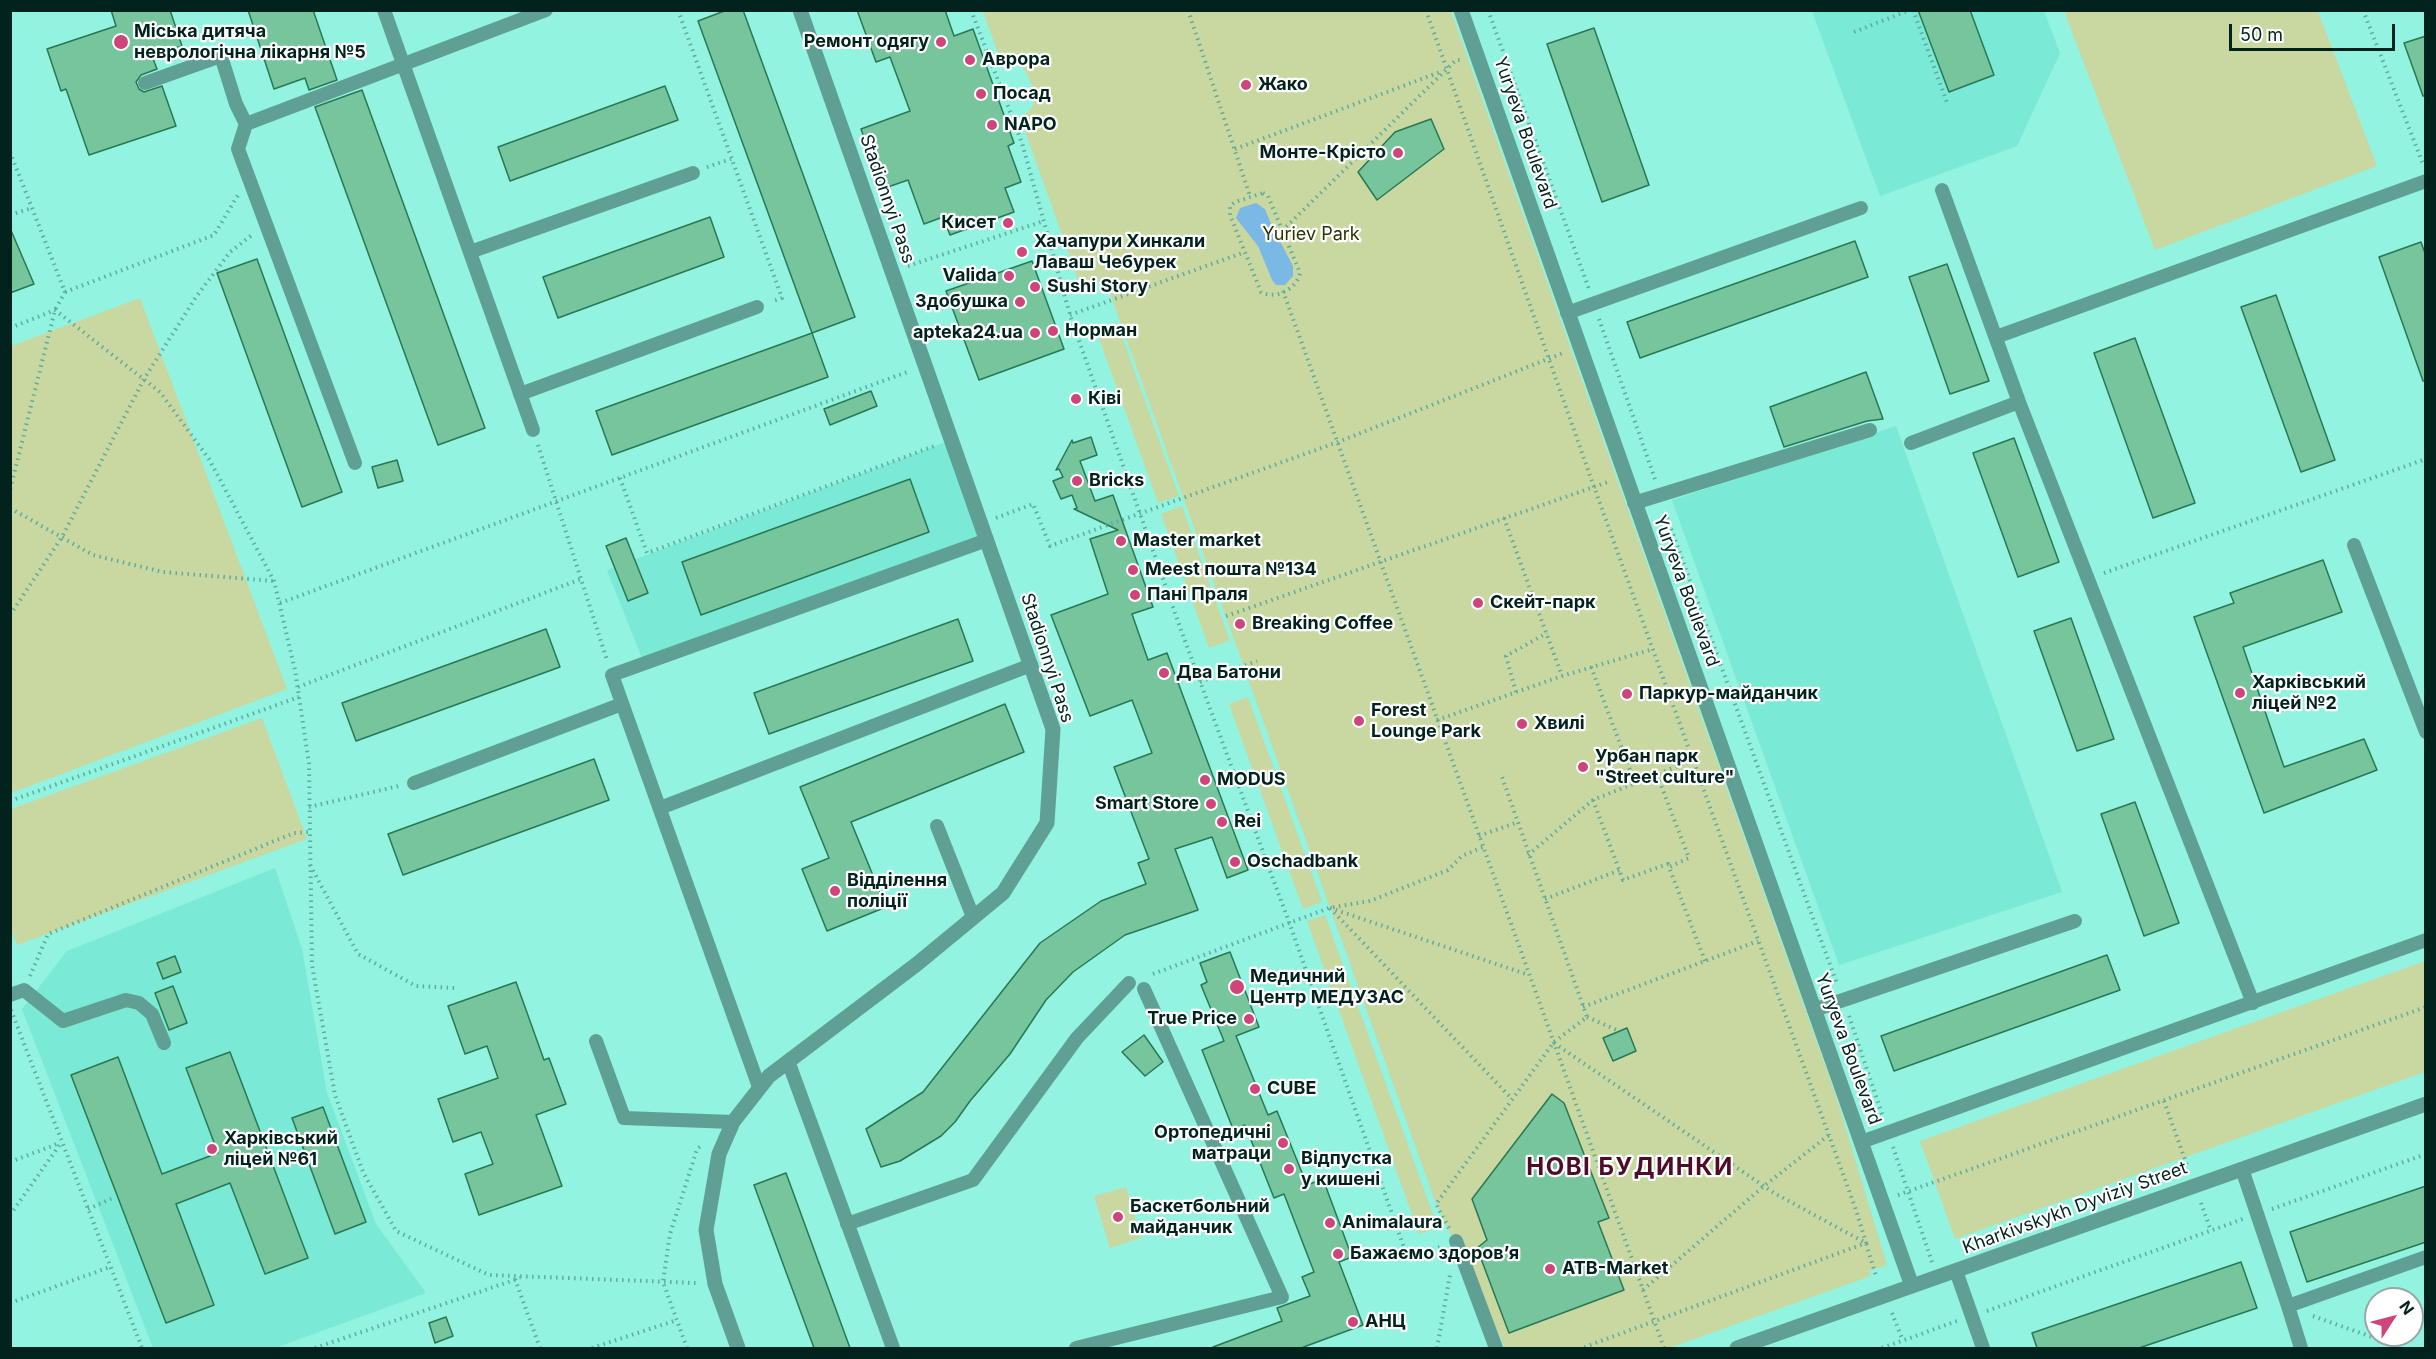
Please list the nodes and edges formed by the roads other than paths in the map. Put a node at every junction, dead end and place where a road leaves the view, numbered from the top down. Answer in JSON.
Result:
{"nodes":[{"id":1,"x":384,"y":10,"type":"edge"},
{"id":2,"x":546,"y":10,"type":"edge"},
{"id":3,"x":800,"y":10,"type":"edge"},
{"id":4,"x":1461,"y":10,"type":"edge"},
{"id":5,"x":403,"y":64,"type":"junction"},
{"id":6,"x":145,"y":83,"type":"dead end"},
{"id":7,"x":246,"y":124,"type":"junction"},
{"id":8,"x":693,"y":172,"type":"road end"},
{"id":9,"x":2426,"y":181,"type":"edge"},
{"id":10,"x":1942,"y":190,"type":"dead end"},
{"id":11,"x":1861,"y":208,"type":"dead end"},
{"id":12,"x":470,"y":252,"type":"junction"},
{"id":13,"x":757,"y":307,"type":"road end"},
{"id":14,"x":1567,"y":313,"type":"junction"},
{"id":15,"x":1996,"y":337,"type":"junction"},
{"id":16,"x":520,"y":394,"type":"junction"},
{"id":17,"x":2019,"y":402,"type":"junction"},
{"id":18,"x":533,"y":430,"type":"road end"},
{"id":19,"x":1870,"y":430,"type":"dead end"},
{"id":20,"x":1911,"y":443,"type":"dead end"},
{"id":21,"x":356,"y":463,"type":"dead end"},
{"id":22,"x":1634,"y":503,"type":"junction"},
{"id":23,"x":987,"y":540,"type":"junction"},
{"id":24,"x":2354,"y":545,"type":"dead end"},
{"id":25,"x":1031,"y":665,"type":"junction"},
{"id":26,"x":622,"y":704,"type":"junction"},
{"id":27,"x":2426,"y":732,"type":"edge"},
{"id":28,"x":414,"y":783,"type":"road end"},
{"id":29,"x":660,"y":808,"type":"junction"},
{"id":30,"x":937,"y":826,"type":"dead end"},
{"id":31,"x":973,"y":917,"type":"junction"},
{"id":32,"x":2075,"y":921,"type":"dead end"},
{"id":33,"x":2426,"y":940,"type":"edge"},
{"id":34,"x":1129,"y":983,"type":"road end"},
{"id":35,"x":1144,"y":989,"type":"dead end"},
{"id":36,"x":10,"y":995,"type":"edge"},
{"id":37,"x":2253,"y":1003,"type":"junction"},
{"id":38,"x":1814,"y":1010,"type":"junction"},
{"id":39,"x":596,"y":1041,"type":"dead end"},
{"id":40,"x":164,"y":1043,"type":"dead end"},
{"id":41,"x":788,"y":1062,"type":"junction"},
{"id":42,"x":759,"y":1087,"type":"junction"},
{"id":43,"x":2426,"y":1104,"type":"edge"},
{"id":44,"x":733,"y":1122,"type":"junction"},
{"id":45,"x":1861,"y":1142,"type":"junction"},
{"id":46,"x":2242,"y":1169,"type":"junction"},
{"id":47,"x":847,"y":1224,"type":"junction"},
{"id":48,"x":1456,"y":1241,"type":"road end"},
{"id":49,"x":2426,"y":1257,"type":"edge"},
{"id":50,"x":1956,"y":1271,"type":"junction"},
{"id":51,"x":1912,"y":1286,"type":"junction"},
{"id":52,"x":2288,"y":1306,"type":"junction"},
{"id":53,"x":738,"y":1348,"type":"edge"},
{"id":54,"x":893,"y":1348,"type":"edge"},
{"id":55,"x":1076,"y":1348,"type":"edge"},
{"id":56,"x":1496,"y":1348,"type":"edge"},
{"id":57,"x":1737,"y":1348,"type":"edge"},
{"id":58,"x":1983,"y":1348,"type":"edge"},
{"id":59,"x":2299,"y":1348,"type":"edge"}],
"edges":[{"from":1,"to":5,"type":"lane"},
{"from":2,"to":5,"type":"lane"},
{"from":3,"to":23,"type":"street","name":"Stadionnyi Pass"},
{"from":4,"to":14,"type":"street","name":"Yuryeva Boulevard"},
{"from":5,"to":7,"type":"lane"},
{"from":5,"to":12,"type":"lane"},
{"from":6,"to":7,"type":"lane"},
{"from":7,"to":21,"type":"lane"},
{"from":8,"to":12,"type":"lane"},
{"from":9,"to":15,"type":"lane"},
{"from":10,"to":15,"type":"lane"},
{"from":11,"to":14,"type":"lane"},
{"from":12,"to":16,"type":"lane"},
{"from":13,"to":16,"type":"lane"},
{"from":14,"to":22,"type":"street","name":"Yuryeva Boulevard"},
{"from":15,"to":17,"type":"lane"},
{"from":16,"to":18,"type":"lane"},
{"from":17,"to":20,"type":"lane"},
{"from":17,"to":37,"type":"lane"},
{"from":19,"to":22,"type":"lane"},
{"from":22,"to":38,"type":"street","name":"Yuryeva Boulevard"},
{"from":23,"to":25,"type":"street","name":"Stadionnyi Pass"},
{"from":23,"to":26,"type":"lane"},
{"from":24,"to":27,"type":"lane"},
{"from":25,"to":29,"type":"lane"},
{"from":25,"to":31,"type":"street","name":"Stadionnyi Pass"},
{"from":26,"to":28,"type":"lane"},
{"from":26,"to":29,"type":"lane"},
{"from":29,"to":42,"type":"lane"},
{"from":30,"to":31,"type":"lane"},
{"from":31,"to":41,"type":"street","name":"Stadionnyi Pass"},
{"from":32,"to":38,"type":"lane"},
{"from":33,"to":37,"type":"lane"},
{"from":34,"to":47,"type":"lane"},
{"from":35,"to":55,"type":"lane"},
{"from":36,"to":40,"type":"lane"},
{"from":37,"to":45,"type":"lane"},
{"from":38,"to":45,"type":"street","name":"Yuryeva Boulevard"},
{"from":39,"to":44,"type":"lane"},
{"from":41,"to":42,"type":"street","name":"Stadionnyi Pass"},
{"from":41,"to":47,"type":"lane"},
{"from":42,"to":44,"type":"street","name":"Stadionnyi Pass"},
{"from":43,"to":46,"type":"street","name":"Kharkivskykh Dyviziy Street"},
{"from":44,"to":53,"type":"street","name":"Stadionnyi Pass"},
{"from":45,"to":51,"type":"street","name":"Yuryeva Boulevard"},
{"from":46,"to":50,"type":"street","name":"Kharkivskykh Dyviziy Street"},
{"from":46,"to":52,"type":"lane"},
{"from":47,"to":54,"type":"lane"},
{"from":48,"to":56,"type":"lane"},
{"from":49,"to":52,"type":"lane"},
{"from":50,"to":51,"type":"street","name":"Kharkivskykh Dyviziy Street"},
{"from":50,"to":58,"type":"lane"},
{"from":51,"to":57,"type":"street","name":"Kharkivskykh Dyviziy Street"},
{"from":52,"to":59,"type":"lane"}]}
